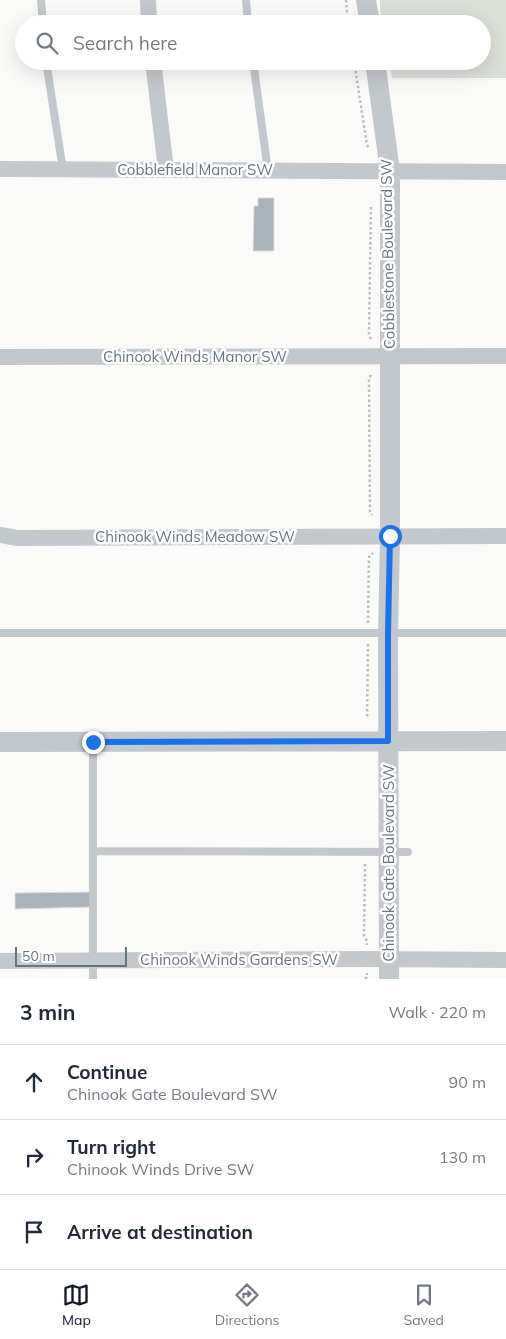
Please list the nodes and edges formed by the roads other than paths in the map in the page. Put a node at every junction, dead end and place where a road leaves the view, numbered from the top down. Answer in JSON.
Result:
{"nodes":[{"id":1,"x":41,"y":0,"type":"edge"},
{"id":2,"x":148,"y":0,"type":"edge"},
{"id":3,"x":246,"y":0,"type":"edge"},
{"id":4,"x":366,"y":0,"type":"edge"},
{"id":5,"x":42,"y":15,"type":"edge"},
{"id":6,"x":149,"y":15,"type":"edge"},
{"id":7,"x":247,"y":15,"type":"edge"},
{"id":8,"x":368,"y":15,"type":"edge"},
{"id":9,"x":47,"y":70,"type":"edge"},
{"id":10,"x":154,"y":70,"type":"edge"},
{"id":11,"x":254,"y":70,"type":"edge"},
{"id":12,"x":376,"y":70,"type":"edge"},
{"id":13,"x":0,"y":169,"type":"edge"},
{"id":14,"x":63,"y":170,"type":"junction"},
{"id":15,"x":166,"y":170,"type":"junction"},
{"id":16,"x":268,"y":171,"type":"junction"},
{"id":17,"x":390,"y":171,"type":"junction"},
{"id":18,"x":506,"y":172,"type":"edge"},
{"id":19,"x":506,"y":356,"type":"edge"},
{"id":20,"x":0,"y":357,"type":"edge"},
{"id":21,"x":389,"y":357,"type":"junction"},
{"id":22,"x":0,"y":535,"type":"edge"},
{"id":23,"x":390,"y":536,"type":"junction"},
{"id":24,"x":506,"y":536,"type":"edge"},
{"id":25,"x":0,"y":633,"type":"edge"},
{"id":26,"x":506,"y":633,"type":"edge"},
{"id":27,"x":388,"y":634,"type":"junction"},
{"id":28,"x":388,"y":741,"type":"junction"},
{"id":29,"x":506,"y":741,"type":"edge"},
{"id":30,"x":0,"y":742,"type":"edge"},
{"id":31,"x":93,"y":742,"type":"junction"},
{"id":32,"x":93,"y":851,"type":"junction"},
{"id":33,"x":398,"y":852,"type":"junction"},
{"id":34,"x":93,"y":960,"type":"junction"},
{"id":35,"x":506,"y":960,"type":"edge"},
{"id":36,"x":0,"y":961,"type":"edge"},
{"id":37,"x":389,"y":969,"type":"edge"},
{"id":38,"x":93,"y":979,"type":"edge"}],
"edges":[{"from":1,"to":5,"type":"lane"},
{"from":2,"to":6,"type":"street"},
{"from":3,"to":7,"type":"lane"},
{"from":4,"to":8,"type":"street"},
{"from":9,"to":14,"type":"lane"},
{"from":10,"to":15,"type":"street"},
{"from":11,"to":16,"type":"lane"},
{"from":12,"to":17,"type":"street","name":"Cobblestone Boulevard SW"},
{"from":13,"to":14,"type":"street","name":"Cobblefield Manor SW"},
{"from":14,"to":15,"type":"street","name":"Cobblefield Manor SW"},
{"from":15,"to":16,"type":"street","name":"Cobblefield Manor SW"},
{"from":16,"to":17,"type":"street","name":"Cobblefield Manor SW"},
{"from":17,"to":18,"type":"street","name":"Cobblefield Manor SW"},
{"from":17,"to":21,"type":"street","name":"Cobblestone Boulevard SW"},
{"from":19,"to":21,"type":"street","name":"Chinook Winds Manor SW"},
{"from":20,"to":21,"type":"street","name":"Chinook Winds Manor SW"},
{"from":21,"to":23,"type":"street","name":"Chinook Gate Boulevard SW"},
{"from":22,"to":23,"type":"street","name":"Chinook Winds Meadow SW"},
{"from":23,"to":24,"type":"street","name":"Chinook Winds Meadow SW"},
{"from":23,"to":27,"type":"street","name":"Chinook Gate Boulevard SW"},
{"from":25,"to":27,"type":"lane"},
{"from":26,"to":27,"type":"lane"},
{"from":27,"to":28,"type":"street","name":"Chinook Gate Boulevard SW"},
{"from":28,"to":29,"type":"street"},
{"from":28,"to":31,"type":"street"},
{"from":28,"to":33,"type":"street","name":"Chinook Gate Boulevard SW"},
{"from":30,"to":31,"type":"street"},
{"from":31,"to":32,"type":"lane"},
{"from":32,"to":33,"type":"lane"},
{"from":32,"to":34,"type":"lane"},
{"from":33,"to":37,"type":"street","name":"Chinook Gate Boulevard SW"},
{"from":34,"to":36,"type":"street","name":"Chinook Winds Gardens SW"},
{"from":34,"to":37,"type":"street","name":"Chinook Winds Gardens SW"},
{"from":34,"to":38,"type":"lane"},
{"from":35,"to":37,"type":"street","name":"Chinook Winds Gardens SW"}]}
